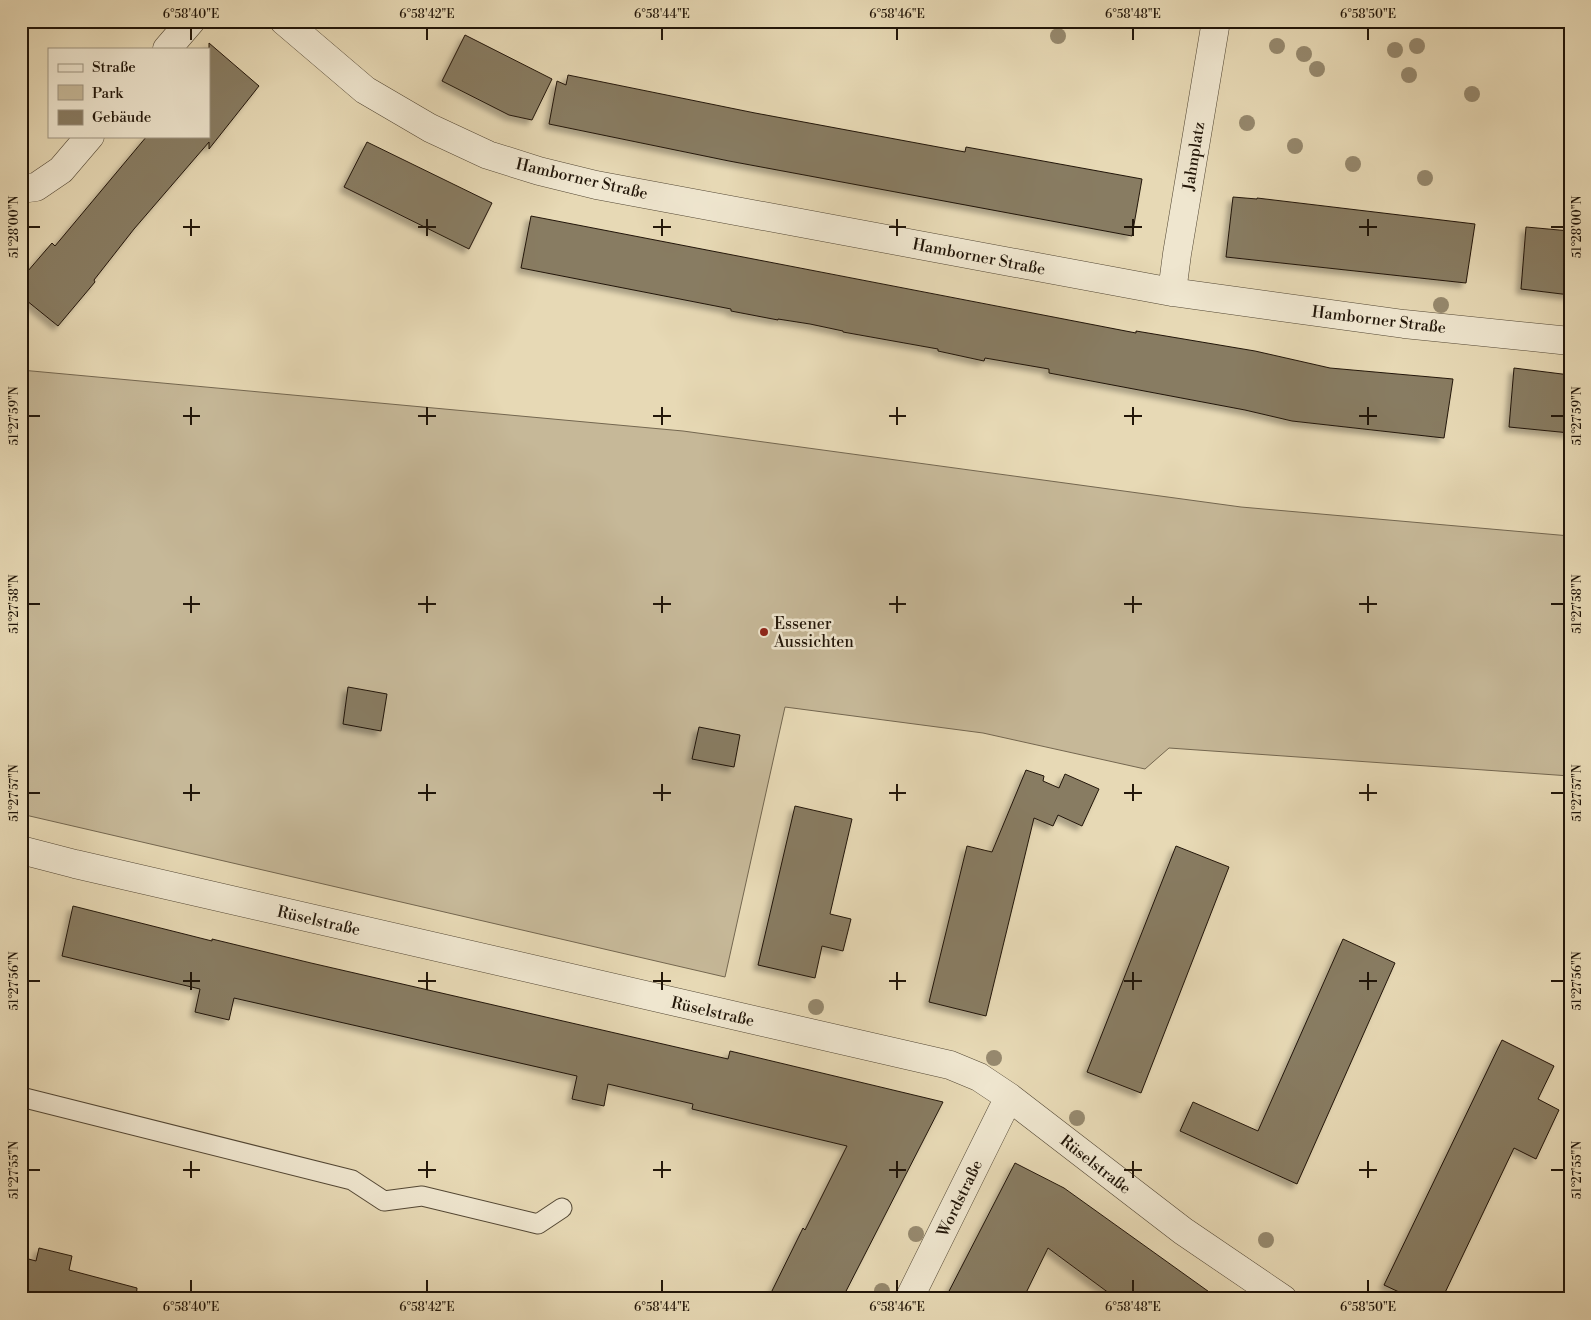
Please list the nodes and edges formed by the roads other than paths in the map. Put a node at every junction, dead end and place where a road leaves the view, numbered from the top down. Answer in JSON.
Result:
{"nodes":[{"id":1,"x":191,"y":21,"type":"edge"},
{"id":2,"x":284,"y":21,"type":"edge"},
{"id":3,"x":1216,"y":21,"type":"edge"},
{"id":4,"x":167,"y":48,"type":"edge"},
{"id":5,"x":88,"y":138,"type":"edge"},
{"id":6,"x":21,"y":189,"type":"edge"},
{"id":7,"x":1172,"y":292,"type":"junction"},
{"id":8,"x":1570,"y":341,"type":"edge"},
{"id":9,"x":21,"y":850,"type":"edge"},
{"id":10,"x":21,"y":1097,"type":"edge"},
{"id":11,"x":1009,"y":1098,"type":"junction"},
{"id":12,"x":562,"y":1208,"type":"dead end"},
{"id":13,"x":1253,"y":1290,"type":"edge"},
{"id":14,"x":909,"y":1299,"type":"edge"},
{"id":15,"x":1283,"y":1299,"type":"edge"}],
"edges":[{"from":1,"to":4,"type":"street"},
{"from":2,"to":7,"type":"street","name":"Hamborner Straße"},
{"from":3,"to":7,"type":"street","name":"Jahnplatz"},
{"from":5,"to":6,"type":"street"},
{"from":7,"to":8,"type":"street","name":"Hamborner Straße"},
{"from":9,"to":11,"type":"street","name":"Rüselstraße"},
{"from":10,"to":12,"type":"lane"},
{"from":11,"to":13,"type":"street","name":"Rüselstraße"},
{"from":11,"to":14,"type":"street","name":"Wordstraße"},
{"from":13,"to":15,"type":"street","name":"Rüselstraße"}]}
